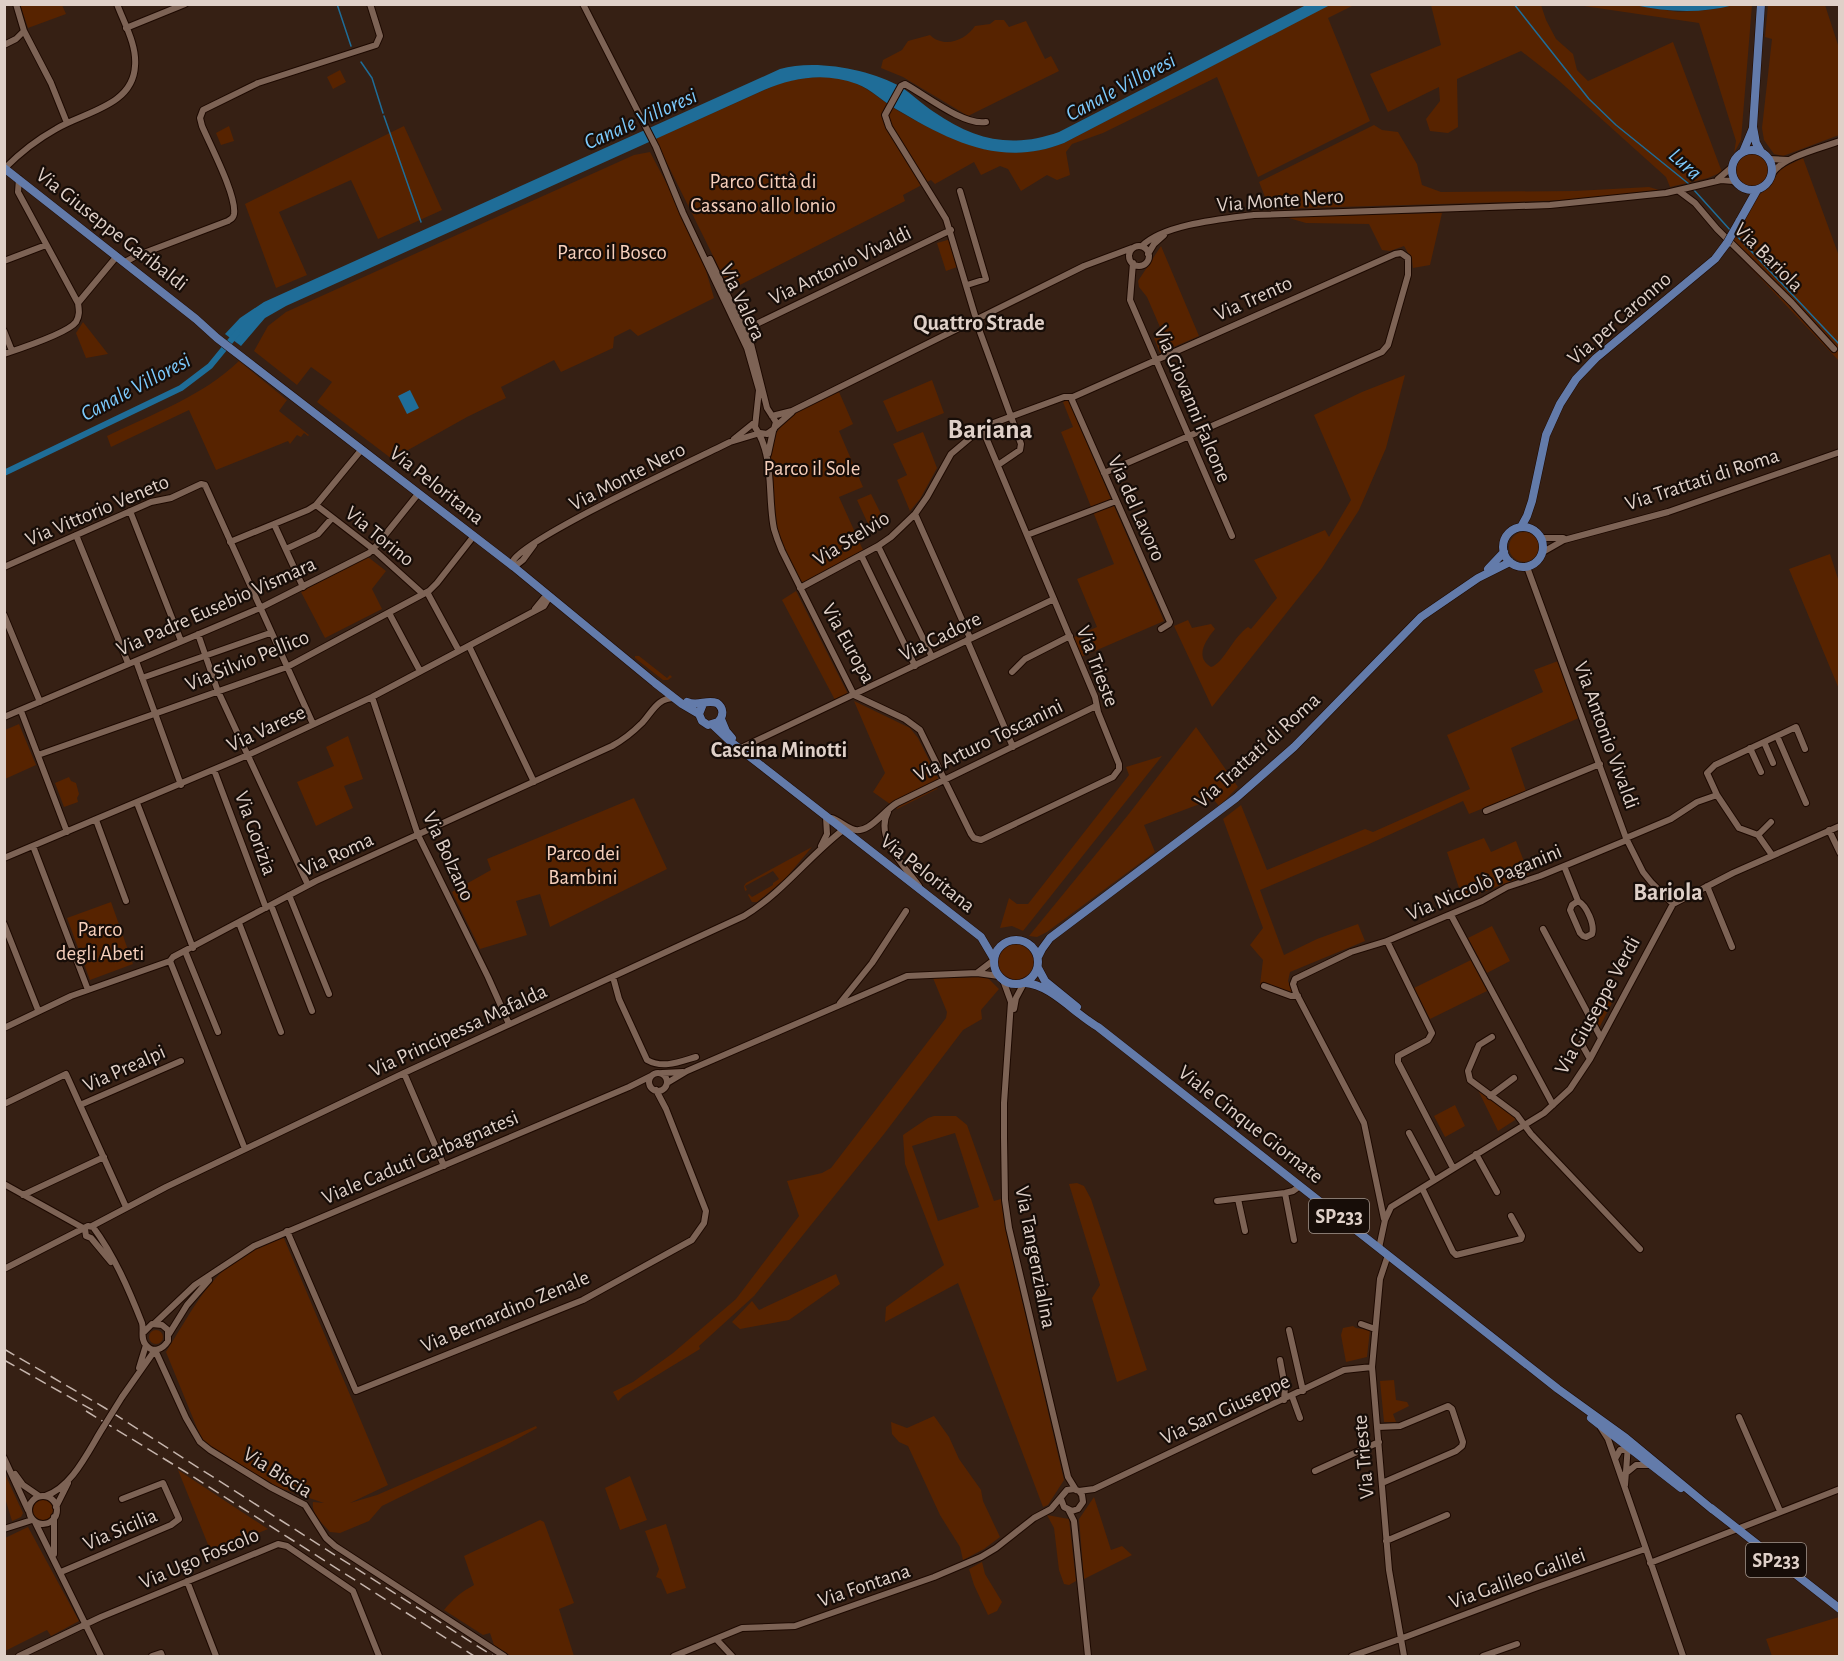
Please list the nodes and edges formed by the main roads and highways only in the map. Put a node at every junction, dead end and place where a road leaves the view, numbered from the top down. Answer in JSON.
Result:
{"nodes":[{"id":1,"x":1761,"y":6,"type":"edge"},
{"id":2,"x":1753,"y":127,"type":"junction"},
{"id":3,"x":1743,"y":152,"type":"junction"},
{"id":4,"x":1761,"y":152,"type":"junction"},
{"id":5,"x":5,"y":168,"type":"edge"},
{"id":6,"x":1738,"y":185,"type":"junction"},
{"id":7,"x":1756,"y":190,"type":"junction"},
{"id":8,"x":1741,"y":218,"type":"junction"},
{"id":9,"x":219,"y":337,"type":"joint"},
{"id":10,"x":1532,"y":501,"type":"junction"},
{"id":11,"x":1521,"y":527,"type":"junction"},
{"id":12,"x":1539,"y":535,"type":"junction"},
{"id":13,"x":1504,"y":552,"type":"junction"},
{"id":14,"x":1510,"y":562,"type":"junction"},
{"id":15,"x":1478,"y":578,"type":"junction"},
{"id":16,"x":608,"y":644,"type":"junction"},
{"id":17,"x":703,"y":704,"type":"junction"},
{"id":18,"x":699,"y":714,"type":"junction"},
{"id":19,"x":721,"y":719,"type":"junction"},
{"id":20,"x":713,"y":725,"type":"junction"},
{"id":21,"x":828,"y":817,"type":"junction"},
{"id":22,"x":853,"y":837,"type":"junction"},
{"id":23,"x":981,"y":937,"type":"junction"},
{"id":24,"x":1050,"y":938,"type":"junction"},
{"id":25,"x":1008,"y":942,"type":"junction"},
{"id":26,"x":1030,"y":945,"type":"junction"},
{"id":27,"x":1038,"y":957,"type":"junction"},
{"id":28,"x":994,"y":960,"type":"junction"},
{"id":29,"x":1038,"y":968,"type":"junction"},
{"id":30,"x":1024,"y":983,"type":"junction"},
{"id":31,"x":1098,"y":1027,"type":"junction"},
{"id":32,"x":1601,"y":1421,"type":"junction"},
{"id":33,"x":1713,"y":1510,"type":"junction"},
{"id":34,"x":1839,"y":1609,"type":"edge"}],
"edges":[{"from":1,"to":2,"type":"main road"},
{"from":2,"to":3,"type":"main road"},
{"from":2,"to":4,"type":"main road"},
{"from":3,"to":4,"type":"main road"},
{"from":3,"to":6,"type":"main road"},
{"from":4,"to":7,"type":"main road"},
{"from":5,"to":9,"type":"main road","name":"Via Giuseppe Garibaldi"},
{"from":6,"to":7,"type":"main road"},
{"from":6,"to":8,"type":"main road"},
{"from":7,"to":8,"type":"main road"},
{"from":8,"to":10,"type":"main road","name":"Via per Caronno","bridge":true},
{"from":9,"to":16,"type":"main road","name":"Via Peloritana"},
{"from":10,"to":11,"type":"main road"},
{"from":10,"to":12,"type":"main road"},
{"from":11,"to":12,"type":"main road"},
{"from":11,"to":13,"type":"main road"},
{"from":12,"to":14,"type":"main road"},
{"from":13,"to":14,"type":"main road"},
{"from":13,"to":15,"type":"main road","name":"Via Trattati di Roma"},
{"from":14,"to":15,"type":"main road","name":"Via Trattati di Roma"},
{"from":15,"to":24,"type":"main road","name":"Via Trattati di Roma"},
{"from":16,"to":17,"type":"main road","name":"Via Peloritana"},
{"from":16,"to":18,"type":"main road","name":"Via Peloritana"},
{"from":17,"to":18,"type":"main road"},
{"from":17,"to":19,"type":"main road"},
{"from":18,"to":20,"type":"main road"},
{"from":19,"to":20,"type":"main road"},
{"from":19,"to":21,"type":"main road","name":"Via Peloritana"},
{"from":20,"to":21,"type":"main road","name":"Via Peloritana"},
{"from":21,"to":22,"type":"main road","name":"Via Peloritana"},
{"from":21,"to":22,"type":"main road","name":"Via Peloritana"},
{"from":22,"to":23,"type":"main road","name":"Via Peloritana"},
{"from":23,"to":25,"type":"main road","name":"Via Peloritana"},
{"from":23,"to":28,"type":"main road","name":"Via Peloritana"},
{"from":24,"to":26,"type":"main road","name":"Via Trattati di Roma"},
{"from":24,"to":27,"type":"main road","name":"Via Trattati di Roma"},
{"from":25,"to":26,"type":"main road"},
{"from":25,"to":28,"type":"main road"},
{"from":26,"to":27,"type":"main road"},
{"from":27,"to":29,"type":"main road"},
{"from":28,"to":30,"type":"main road"},
{"from":29,"to":30,"type":"main road"},
{"from":29,"to":31,"type":"main road"},
{"from":30,"to":31,"type":"main road"},
{"from":31,"to":32,"type":"main road","name":"Viale Cinque Giornate","number":"SP233"},
{"from":32,"to":33,"type":"main road","name":"Viale Cinque Giornate","number":"SP233"},
{"from":32,"to":33,"type":"main road","name":"Viale Cinque Giornate","number":"SP233"},
{"from":33,"to":34,"type":"main road","name":"Viale Cinque Giornate","number":"SP233"}]}
